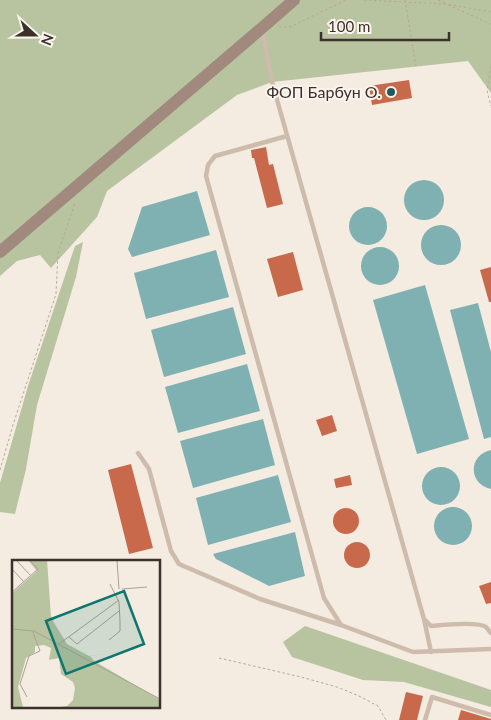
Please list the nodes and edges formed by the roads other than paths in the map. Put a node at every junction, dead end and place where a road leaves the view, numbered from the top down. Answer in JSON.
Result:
{"nodes":[{"id":1,"x":294,"y":0,"type":"edge"},
{"id":2,"x":262,"y":28,"type":"junction"},
{"id":3,"x":287,"y":136,"type":"junction"},
{"id":4,"x":0,"y":252,"type":"edge"},
{"id":5,"x":138,"y":453,"type":"dead end"},
{"id":6,"x":424,"y":619,"type":"junction"},
{"id":7,"x":341,"y":625,"type":"junction"},
{"id":8,"x":491,"y":634,"type":"edge"},
{"id":9,"x":491,"y":649,"type":"edge"},
{"id":10,"x":431,"y":652,"type":"junction"},
{"id":11,"x":491,"y":715,"type":"edge"},
{"id":12,"x":425,"y":720,"type":"edge"}],
"edges":[{"from":1,"to":2,"type":"street"},
{"from":2,"to":3,"type":"lane"},
{"from":2,"to":4,"type":"street"},
{"from":3,"to":6,"type":"lane"},
{"from":3,"to":7,"type":"lane"},
{"from":5,"to":7,"type":"lane"},
{"from":6,"to":8,"type":"lane"},
{"from":6,"to":10,"type":"lane"},
{"from":7,"to":10,"type":"lane"},
{"from":9,"to":10,"type":"lane"},
{"from":11,"to":12,"type":"lane"}]}
